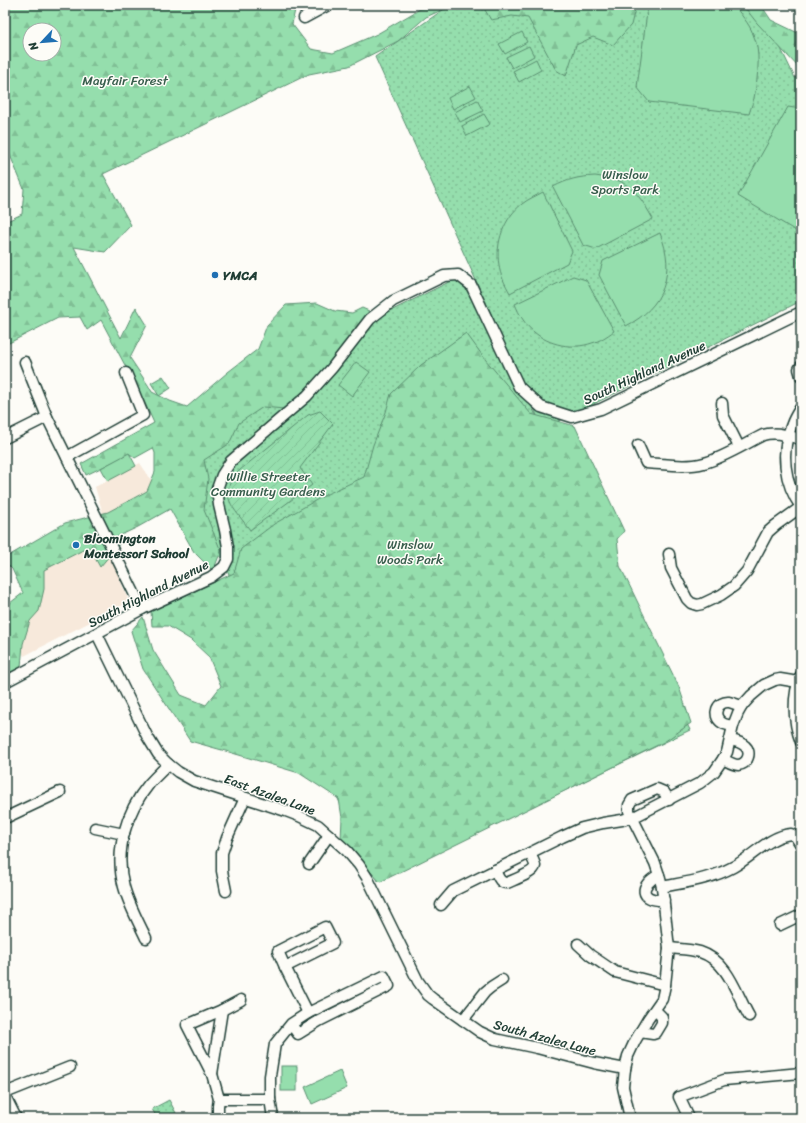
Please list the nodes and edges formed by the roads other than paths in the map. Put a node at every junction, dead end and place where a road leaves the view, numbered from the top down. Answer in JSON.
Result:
{"nodes":[{"id":1,"x":328,"y":5,"type":"edge"},
{"id":2,"x":304,"y":18,"type":"dead end"},
{"id":3,"x":801,"y":312,"type":"edge"},
{"id":4,"x":25,"y":362,"type":"dead end"},
{"id":5,"x":801,"y":366,"type":"edge"},
{"id":6,"x":126,"y":373,"type":"dead end"},
{"id":7,"x":801,"y":376,"type":"edge"},
{"id":8,"x":722,"y":403,"type":"dead end"},
{"id":9,"x":801,"y":407,"type":"edge"},
{"id":10,"x":47,"y":417,"type":"junction"},
{"id":11,"x":788,"y":436,"type":"junction"},
{"id":12,"x":5,"y":438,"type":"edge"},
{"id":13,"x":801,"y":439,"type":"edge"},
{"id":14,"x":638,"y":445,"type":"dead end"},
{"id":15,"x":739,"y":447,"type":"junction"},
{"id":16,"x":67,"y":457,"type":"junction"},
{"id":17,"x":801,"y":507,"type":"edge"},
{"id":18,"x":669,"y":554,"type":"dead end"},
{"id":19,"x":142,"y":609,"type":"junction"},
{"id":20,"x":97,"y":634,"type":"junction"},
{"id":21,"x":799,"y":678,"type":"edge"},
{"id":22,"x":5,"y":682,"type":"edge"},
{"id":23,"x":798,"y":697,"type":"edge"},
{"id":24,"x":742,"y":706,"type":"junction"},
{"id":25,"x":733,"y":726,"type":"junction"},
{"id":26,"x":730,"y":740,"type":"junction"},
{"id":27,"x":801,"y":742,"type":"edge"},
{"id":28,"x":723,"y":759,"type":"junction"},
{"id":29,"x":168,"y":764,"type":"junction"},
{"id":30,"x":60,"y":792,"type":"dead end"},
{"id":31,"x":245,"y":798,"type":"junction"},
{"id":32,"x":669,"y":800,"type":"junction"},
{"id":33,"x":632,"y":817,"type":"junction"},
{"id":34,"x":5,"y":818,"type":"edge"},
{"id":35,"x":95,"y":828,"type":"dead end"},
{"id":36,"x":124,"y":834,"type":"junction"},
{"id":37,"x":329,"y":835,"type":"junction"},
{"id":38,"x":801,"y":845,"type":"edge"},
{"id":39,"x":530,"y":853,"type":"junction"},
{"id":40,"x":309,"y":864,"type":"dead end"},
{"id":41,"x":495,"y":870,"type":"junction"},
{"id":42,"x":659,"y":874,"type":"junction"},
{"id":43,"x":662,"y":887,"type":"junction"},
{"id":44,"x":226,"y":891,"type":"dead end"},
{"id":45,"x":664,"y":900,"type":"junction"},
{"id":46,"x":441,"y":905,"type":"dead end"},
{"id":47,"x":801,"y":915,"type":"edge"},
{"id":48,"x":780,"y":926,"type":"dead end"},
{"id":49,"x":146,"y":938,"type":"dead end"},
{"id":50,"x":578,"y":944,"type":"dead end"},
{"id":51,"x":669,"y":948,"type":"junction"},
{"id":52,"x":285,"y":967,"type":"junction"},
{"id":53,"x":502,"y":980,"type":"dead end"},
{"id":54,"x":665,"y":985,"type":"junction"},
{"id":55,"x":241,"y":1000,"type":"dead end"},
{"id":56,"x":222,"y":1010,"type":"junction"},
{"id":57,"x":655,"y":1010,"type":"junction"},
{"id":58,"x":308,"y":1013,"type":"junction"},
{"id":59,"x":749,"y":1016,"type":"dead end"},
{"id":60,"x":463,"y":1020,"type":"junction"},
{"id":61,"x":291,"y":1024,"type":"junction"},
{"id":62,"x":640,"y":1032,"type":"junction"},
{"id":63,"x":70,"y":1067,"type":"dead end"},
{"id":64,"x":625,"y":1069,"type":"junction"},
{"id":65,"x":801,"y":1073,"type":"edge"},
{"id":66,"x":212,"y":1074,"type":"junction"},
{"id":67,"x":5,"y":1095,"type":"edge"},
{"id":68,"x":219,"y":1099,"type":"junction"},
{"id":69,"x":270,"y":1099,"type":"junction"},
{"id":70,"x":16,"y":1118,"type":"edge"},
{"id":71,"x":218,"y":1118,"type":"edge"},
{"id":72,"x":273,"y":1118,"type":"edge"},
{"id":73,"x":630,"y":1118,"type":"edge"},
{"id":74,"x":689,"y":1118,"type":"edge"}],
"edges":[{"from":1,"to":2,"type":"street"},
{"from":3,"to":19,"type":"street","name":"South Highland Avenue"},
{"from":4,"to":10,"type":"street"},
{"from":5,"to":7,"type":"street"},
{"from":6,"to":16,"type":"street"},
{"from":8,"to":15,"type":"street"},
{"from":9,"to":11,"type":"street"},
{"from":10,"to":12,"type":"street"},
{"from":10,"to":16,"type":"street"},
{"from":11,"to":13,"type":"street"},
{"from":11,"to":15,"type":"street"},
{"from":11,"to":17,"type":"street"},
{"from":14,"to":15,"type":"street"},
{"from":16,"to":19,"type":"street"},
{"from":17,"to":18,"type":"street"},
{"from":19,"to":20,"type":"street","name":"South Highland Avenue"},
{"from":20,"to":22,"type":"street","name":"South Highland Avenue"},
{"from":20,"to":29,"type":"street","name":"East Azalea Lane"},
{"from":21,"to":23,"type":"street"},
{"from":21,"to":24,"type":"street"},
{"from":23,"to":27,"type":"street"},
{"from":24,"to":25,"type":"street"},
{"from":24,"to":25,"type":"street"},
{"from":25,"to":26,"type":"street"},
{"from":26,"to":28,"type":"street"},
{"from":26,"to":28,"type":"street"},
{"from":28,"to":32,"type":"street"},
{"from":29,"to":31,"type":"street","name":"East Azalea Lane"},
{"from":29,"to":36,"type":"street"},
{"from":30,"to":34,"type":"street"},
{"from":31,"to":37,"type":"street","name":"East Azalea Lane"},
{"from":31,"to":44,"type":"street"},
{"from":32,"to":33,"type":"street"},
{"from":32,"to":33,"type":"street"},
{"from":33,"to":39,"type":"street"},
{"from":33,"to":42,"type":"street"},
{"from":35,"to":36,"type":"street"},
{"from":36,"to":49,"type":"street"},
{"from":37,"to":40,"type":"street"},
{"from":37,"to":60,"type":"street","name":"East Azalea Lane"},
{"from":38,"to":43,"type":"street"},
{"from":39,"to":41,"type":"street"},
{"from":39,"to":41,"type":"street"},
{"from":41,"to":46,"type":"street"},
{"from":42,"to":43,"type":"street"},
{"from":42,"to":45,"type":"street"},
{"from":43,"to":45,"type":"street"},
{"from":45,"to":51,"type":"street"},
{"from":47,"to":48,"type":"street"},
{"from":50,"to":54,"type":"street"},
{"from":51,"to":54,"type":"street"},
{"from":51,"to":59,"type":"street"},
{"from":52,"to":52,"type":"street"},
{"from":52,"to":58,"type":"street"},
{"from":53,"to":60,"type":"street"},
{"from":54,"to":57,"type":"street"},
{"from":55,"to":56,"type":"street"},
{"from":56,"to":66,"type":"street"},
{"from":56,"to":66,"type":"street"},
{"from":57,"to":62,"type":"street"},
{"from":57,"to":62,"type":"street"},
{"from":58,"to":61,"type":"street"},
{"from":58,"to":61,"type":"street"},
{"from":60,"to":64,"type":"street","name":"South Azalea Lane"},
{"from":61,"to":69,"type":"street"},
{"from":62,"to":64,"type":"street"},
{"from":63,"to":67,"type":"street"},
{"from":64,"to":73,"type":"street"},
{"from":65,"to":74,"type":"street"},
{"from":66,"to":68,"type":"street"},
{"from":67,"to":70,"type":"street"},
{"from":68,"to":69,"type":"street"},
{"from":68,"to":71,"type":"street"},
{"from":69,"to":72,"type":"street"}]}
